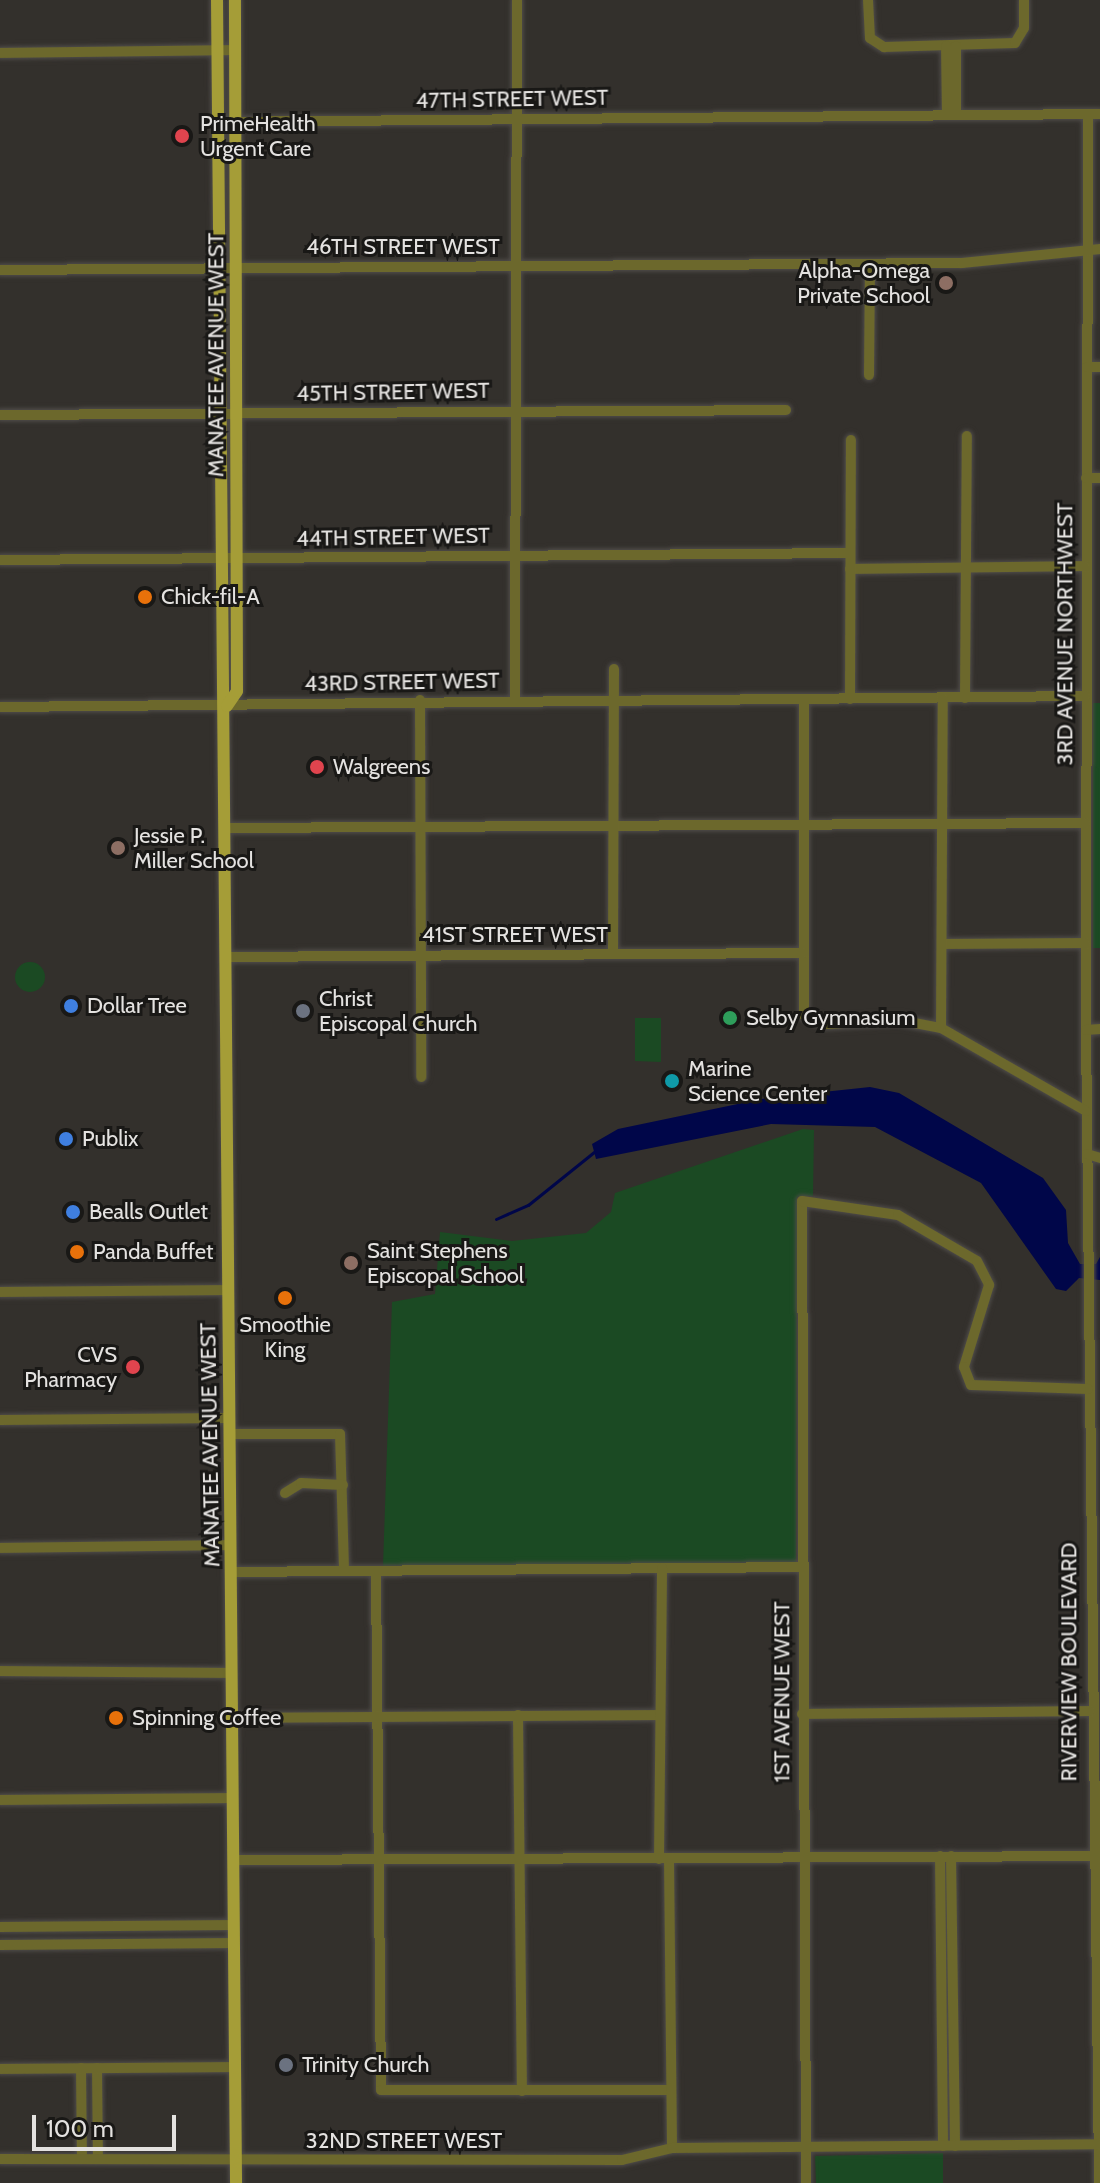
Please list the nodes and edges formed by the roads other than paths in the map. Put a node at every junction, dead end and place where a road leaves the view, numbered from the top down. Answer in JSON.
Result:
{"nodes":[{"id":1,"x":217,"y":0,"type":"edge"},
{"id":2,"x":235,"y":0,"type":"edge"},
{"id":3,"x":517,"y":0,"type":"edge"},
{"id":4,"x":868,"y":0,"type":"edge"},
{"id":5,"x":1024,"y":0,"type":"edge"},
{"id":6,"x":951,"y":46,"type":"junction"},
{"id":7,"x":235,"y":50,"type":"junction"},
{"id":8,"x":217,"y":51,"type":"junction"},
{"id":9,"x":0,"y":53,"type":"edge"},
{"id":10,"x":1094,"y":114,"type":"edge"},
{"id":11,"x":951,"y":115,"type":"junction"},
{"id":12,"x":516,"y":119,"type":"junction"},
{"id":13,"x":217,"y":122,"type":"junction"},
{"id":14,"x":235,"y":122,"type":"junction"},
{"id":15,"x":1088,"y":249,"type":"junction"},
{"id":16,"x":1100,"y":249,"type":"edge"},
{"id":17,"x":870,"y":264,"type":"junction"},
{"id":18,"x":515,"y":266,"type":"junction"},
{"id":19,"x":218,"y":268,"type":"junction"},
{"id":20,"x":236,"y":268,"type":"junction"},
{"id":21,"x":0,"y":270,"type":"edge"},
{"id":22,"x":1087,"y":367,"type":"junction"},
{"id":23,"x":1100,"y":367,"type":"edge"},
{"id":24,"x":869,"y":375,"type":"dead end"},
{"id":25,"x":786,"y":410,"type":"dead end"},
{"id":26,"x":515,"y":411,"type":"junction"},
{"id":27,"x":218,"y":414,"type":"junction"},
{"id":28,"x":236,"y":414,"type":"junction"},
{"id":29,"x":0,"y":415,"type":"edge"},
{"id":30,"x":967,"y":436,"type":"dead end"},
{"id":31,"x":851,"y":440,"type":"dead end"},
{"id":32,"x":1086,"y":478,"type":"junction"},
{"id":33,"x":1100,"y":478,"type":"edge"},
{"id":34,"x":850,"y":553,"type":"junction"},
{"id":35,"x":515,"y":556,"type":"junction"},
{"id":36,"x":219,"y":559,"type":"junction"},
{"id":37,"x":237,"y":559,"type":"junction"},
{"id":38,"x":0,"y":560,"type":"edge"},
{"id":39,"x":1085,"y":566,"type":"junction"},
{"id":40,"x":966,"y":568,"type":"junction"},
{"id":41,"x":850,"y":569,"type":"junction"},
{"id":42,"x":614,"y":669,"type":"dead end"},
{"id":43,"x":1085,"y":696,"type":"junction"},
{"id":44,"x":943,"y":698,"type":"junction"},
{"id":45,"x":965,"y":698,"type":"junction"},
{"id":46,"x":804,"y":699,"type":"junction"},
{"id":47,"x":850,"y":699,"type":"junction"},
{"id":48,"x":420,"y":700,"type":"junction"},
{"id":49,"x":614,"y":700,"type":"junction"},
{"id":50,"x":515,"y":701,"type":"junction"},
{"id":51,"x":227,"y":706,"type":"junction"},
{"id":52,"x":0,"y":707,"type":"edge"},
{"id":53,"x":1085,"y":823,"type":"junction"},
{"id":54,"x":944,"y":824,"type":"junction"},
{"id":55,"x":803,"y":825,"type":"junction"},
{"id":56,"x":613,"y":826,"type":"junction"},
{"id":57,"x":226,"y":828,"type":"junction"},
{"id":58,"x":420,"y":828,"type":"junction"},
{"id":59,"x":1085,"y":943,"type":"junction"},
{"id":60,"x":943,"y":944,"type":"junction"},
{"id":61,"x":804,"y":953,"type":"junction"},
{"id":62,"x":613,"y":954,"type":"junction"},
{"id":63,"x":420,"y":955,"type":"junction"},
{"id":64,"x":227,"y":957,"type":"junction"},
{"id":65,"x":941,"y":1028,"type":"junction"},
{"id":66,"x":1100,"y":1029,"type":"edge"},
{"id":67,"x":1086,"y":1030,"type":"junction"},
{"id":68,"x":421,"y":1077,"type":"dead end"},
{"id":69,"x":1086,"y":1111,"type":"junction"},
{"id":70,"x":1087,"y":1154,"type":"junction"},
{"id":71,"x":1100,"y":1158,"type":"edge"},
{"id":72,"x":228,"y":1290,"type":"junction"},
{"id":73,"x":0,"y":1292,"type":"edge"},
{"id":74,"x":1088,"y":1389,"type":"junction"},
{"id":75,"x":229,"y":1418,"type":"junction"},
{"id":76,"x":0,"y":1420,"type":"edge"},
{"id":77,"x":229,"y":1434,"type":"junction"},
{"id":78,"x":343,"y":1485,"type":"junction"},
{"id":79,"x":285,"y":1493,"type":"dead end"},
{"id":80,"x":231,"y":1545,"type":"junction"},
{"id":81,"x":0,"y":1548,"type":"edge"},
{"id":82,"x":801,"y":1567,"type":"junction"},
{"id":83,"x":662,"y":1568,"type":"junction"},
{"id":84,"x":344,"y":1571,"type":"junction"},
{"id":85,"x":376,"y":1571,"type":"junction"},
{"id":86,"x":231,"y":1572,"type":"junction"},
{"id":87,"x":0,"y":1671,"type":"edge"},
{"id":88,"x":232,"y":1673,"type":"junction"},
{"id":89,"x":1089,"y":1711,"type":"junction"},
{"id":90,"x":802,"y":1714,"type":"junction"},
{"id":91,"x":518,"y":1715,"type":"junction"},
{"id":92,"x":660,"y":1715,"type":"junction"},
{"id":93,"x":377,"y":1716,"type":"junction"},
{"id":94,"x":232,"y":1718,"type":"junction"},
{"id":95,"x":233,"y":1798,"type":"junction"},
{"id":96,"x":0,"y":1800,"type":"edge"},
{"id":97,"x":945,"y":1856,"type":"junction"},
{"id":98,"x":1095,"y":1856,"type":"edge"},
{"id":99,"x":802,"y":1858,"type":"junction"},
{"id":100,"x":664,"y":1859,"type":"junction"},
{"id":101,"x":233,"y":1860,"type":"junction"},
{"id":102,"x":519,"y":1860,"type":"junction"},
{"id":103,"x":378,"y":1861,"type":"junction"},
{"id":104,"x":234,"y":1925,"type":"junction"},
{"id":105,"x":0,"y":1927,"type":"edge"},
{"id":106,"x":234,"y":1943,"type":"junction"},
{"id":107,"x":0,"y":1945,"type":"edge"},
{"id":108,"x":235,"y":2067,"type":"junction"},
{"id":109,"x":81,"y":2068,"type":"junction"},
{"id":110,"x":97,"y":2068,"type":"junction"},
{"id":111,"x":0,"y":2069,"type":"edge"},
{"id":112,"x":671,"y":2090,"type":"junction"},
{"id":113,"x":522,"y":2091,"type":"junction"},
{"id":114,"x":1099,"y":2144,"type":"edge"},
{"id":115,"x":943,"y":2146,"type":"junction"},
{"id":116,"x":955,"y":2146,"type":"junction"},
{"id":117,"x":672,"y":2148,"type":"junction"},
{"id":118,"x":806,"y":2148,"type":"junction"},
{"id":119,"x":82,"y":2158,"type":"junction"},
{"id":120,"x":98,"y":2158,"type":"junction"},
{"id":121,"x":0,"y":2159,"type":"edge"},
{"id":122,"x":236,"y":2159,"type":"junction"},
{"id":123,"x":236,"y":2183,"type":"edge"},
{"id":124,"x":806,"y":2183,"type":"edge"},
{"id":125,"x":1099,"y":2183,"type":"edge"}],
"edges":[{"from":1,"to":8,"type":"main road","name":"MANATEE AVENUE WEST"},
{"from":2,"to":7,"type":"main road","name":"MANATEE AVENUE WEST"},
{"from":3,"to":12,"type":"street"},
{"from":4,"to":6,"type":"street"},
{"from":5,"to":6,"type":"street"},
{"from":6,"to":11,"type":"street"},
{"from":7,"to":8,"type":"street"},
{"from":7,"to":14,"type":"main road","name":"MANATEE AVENUE WEST"},
{"from":8,"to":9,"type":"street"},
{"from":8,"to":13,"type":"main road","name":"MANATEE AVENUE WEST"},
{"from":10,"to":11,"type":"street","name":"47TH STREET WEST"},
{"from":10,"to":15,"type":"street","name":"3RD AVENUE NORTHWEST"},
{"from":11,"to":12,"type":"street","name":"47TH STREET WEST"},
{"from":12,"to":14,"type":"street","name":"47TH STREET WEST"},
{"from":12,"to":18,"type":"street"},
{"from":13,"to":14,"type":"street","name":"47TH STREET WEST"},
{"from":13,"to":19,"type":"main road","name":"MANATEE AVENUE WEST"},
{"from":14,"to":20,"type":"main road","name":"MANATEE AVENUE WEST"},
{"from":15,"to":16,"type":"street","name":"46TH STREET WEST"},
{"from":15,"to":17,"type":"street","name":"46TH STREET WEST"},
{"from":15,"to":22,"type":"street","name":"3RD AVENUE NORTHWEST"},
{"from":17,"to":18,"type":"street","name":"46TH STREET WEST"},
{"from":17,"to":24,"type":"street"},
{"from":18,"to":20,"type":"street","name":"46TH STREET WEST"},
{"from":18,"to":26,"type":"street"},
{"from":19,"to":20,"type":"street","name":"46TH STREET WEST"},
{"from":19,"to":21,"type":"street","name":"46TH STREET WEST"},
{"from":19,"to":27,"type":"main road","name":"MANATEE AVENUE WEST"},
{"from":20,"to":28,"type":"main road","name":"MANATEE AVENUE WEST"},
{"from":22,"to":23,"type":"street"},
{"from":22,"to":32,"type":"street","name":"3RD AVENUE NORTHWEST"},
{"from":25,"to":26,"type":"street","name":"45TH STREET WEST"},
{"from":26,"to":28,"type":"street","name":"45TH STREET WEST"},
{"from":26,"to":35,"type":"street"},
{"from":27,"to":28,"type":"street","name":"45TH STREET WEST"},
{"from":27,"to":29,"type":"street","name":"45TH STREET WEST"},
{"from":27,"to":36,"type":"main road","name":"MANATEE AVENUE WEST"},
{"from":28,"to":37,"type":"main road","name":"MANATEE AVENUE WEST"},
{"from":30,"to":40,"type":"street"},
{"from":31,"to":34,"type":"street"},
{"from":32,"to":33,"type":"street"},
{"from":32,"to":39,"type":"street","name":"3RD AVENUE NORTHWEST"},
{"from":34,"to":35,"type":"street","name":"44TH STREET WEST"},
{"from":34,"to":41,"type":"street"},
{"from":35,"to":37,"type":"street","name":"44TH STREET WEST"},
{"from":35,"to":50,"type":"street"},
{"from":36,"to":37,"type":"street","name":"44TH STREET WEST"},
{"from":36,"to":38,"type":"street","name":"44TH STREET WEST"},
{"from":36,"to":51,"type":"main road","name":"MANATEE AVENUE WEST"},
{"from":37,"to":51,"type":"main road","name":"MANATEE AVENUE WEST"},
{"from":39,"to":40,"type":"street"},
{"from":39,"to":43,"type":"street","name":"3RD AVENUE NORTHWEST"},
{"from":40,"to":41,"type":"street"},
{"from":40,"to":45,"type":"street"},
{"from":41,"to":47,"type":"street"},
{"from":42,"to":49,"type":"street"},
{"from":43,"to":45,"type":"street","name":"43RD STREET WEST"},
{"from":43,"to":53,"type":"street","name":"3RD AVENUE NORTHWEST"},
{"from":44,"to":45,"type":"street","name":"43RD STREET WEST"},
{"from":44,"to":47,"type":"street","name":"43RD STREET WEST"},
{"from":44,"to":54,"type":"street"},
{"from":46,"to":47,"type":"street","name":"43RD STREET WEST"},
{"from":46,"to":49,"type":"street","name":"43RD STREET WEST"},
{"from":46,"to":55,"type":"street"},
{"from":48,"to":50,"type":"street","name":"43RD STREET WEST"},
{"from":48,"to":51,"type":"street","name":"43RD STREET WEST"},
{"from":48,"to":58,"type":"street"},
{"from":49,"to":50,"type":"street","name":"43RD STREET WEST"},
{"from":49,"to":56,"type":"street"},
{"from":51,"to":52,"type":"street","name":"43RD STREET WEST"},
{"from":51,"to":57,"type":"main road","name":"MANATEE AVENUE WEST"},
{"from":53,"to":54,"type":"street"},
{"from":53,"to":59,"type":"street","name":"3RD AVENUE NORTHWEST"},
{"from":54,"to":55,"type":"street"},
{"from":54,"to":60,"type":"street"},
{"from":55,"to":56,"type":"street"},
{"from":55,"to":61,"type":"street"},
{"from":56,"to":58,"type":"street"},
{"from":56,"to":62,"type":"street"},
{"from":57,"to":58,"type":"street"},
{"from":57,"to":64,"type":"main road","name":"MANATEE AVENUE WEST"},
{"from":58,"to":63,"type":"street"},
{"from":59,"to":60,"type":"street"},
{"from":59,"to":67,"type":"street","name":"3RD AVENUE NORTHWEST"},
{"from":60,"to":65,"type":"street"},
{"from":61,"to":62,"type":"street","name":"41ST STREET WEST"},
{"from":61,"to":65,"type":"street"},
{"from":62,"to":63,"type":"street","name":"41ST STREET WEST"},
{"from":63,"to":64,"type":"street","name":"41ST STREET WEST"},
{"from":63,"to":68,"type":"street"},
{"from":64,"to":72,"type":"main road","name":"MANATEE AVENUE WEST"},
{"from":65,"to":69,"type":"street"},
{"from":66,"to":67,"type":"street"},
{"from":67,"to":69,"type":"street","name":"3RD AVENUE NORTHWEST"},
{"from":69,"to":70,"type":"street","name":"3RD AVENUE NORTHWEST"},
{"from":70,"to":71,"type":"street"},
{"from":70,"to":74,"type":"street","name":"RIVERVIEW BOULEVARD"},
{"from":72,"to":73,"type":"street"},
{"from":72,"to":75,"type":"main road","name":"MANATEE AVENUE WEST"},
{"from":74,"to":82,"type":"street","name":"1ST AVENUE WEST"},
{"from":74,"to":89,"type":"street","name":"RIVERVIEW BOULEVARD"},
{"from":75,"to":76,"type":"street"},
{"from":75,"to":77,"type":"main road","name":"MANATEE AVENUE WEST"},
{"from":77,"to":78,"type":"street"},
{"from":77,"to":80,"type":"main road","name":"MANATEE AVENUE WEST"},
{"from":78,"to":79,"type":"street"},
{"from":78,"to":84,"type":"street"},
{"from":80,"to":81,"type":"street"},
{"from":80,"to":86,"type":"main road","name":"MANATEE AVENUE WEST"},
{"from":82,"to":83,"type":"street"},
{"from":82,"to":90,"type":"street","name":"1ST AVENUE WEST"},
{"from":83,"to":85,"type":"street"},
{"from":83,"to":92,"type":"street"},
{"from":84,"to":85,"type":"street"},
{"from":84,"to":86,"type":"street"},
{"from":85,"to":93,"type":"street"},
{"from":86,"to":88,"type":"main road","name":"MANATEE AVENUE WEST"},
{"from":87,"to":88,"type":"street"},
{"from":88,"to":94,"type":"main road","name":"MANATEE AVENUE WEST"},
{"from":89,"to":90,"type":"street"},
{"from":89,"to":98,"type":"street","name":"RIVERVIEW BOULEVARD"},
{"from":90,"to":99,"type":"street","name":"1ST AVENUE WEST"},
{"from":91,"to":92,"type":"street"},
{"from":91,"to":93,"type":"street"},
{"from":91,"to":102,"type":"street"},
{"from":92,"to":100,"type":"street"},
{"from":93,"to":94,"type":"street"},
{"from":93,"to":103,"type":"street"},
{"from":94,"to":95,"type":"main road","name":"MANATEE AVENUE WEST"},
{"from":95,"to":96,"type":"street"},
{"from":95,"to":101,"type":"main road","name":"MANATEE AVENUE WEST"},
{"from":97,"to":98,"type":"street"},
{"from":97,"to":99,"type":"street"},
{"from":97,"to":115,"type":"street"},
{"from":97,"to":116,"type":"street"},
{"from":98,"to":114,"type":"street","name":"RIVERVIEW BOULEVARD"},
{"from":99,"to":100,"type":"street"},
{"from":99,"to":118,"type":"street","name":"1ST AVENUE WEST"},
{"from":100,"to":102,"type":"street"},
{"from":100,"to":112,"type":"street"},
{"from":101,"to":103,"type":"street"},
{"from":101,"to":104,"type":"main road","name":"MANATEE AVENUE WEST"},
{"from":102,"to":103,"type":"street"},
{"from":102,"to":113,"type":"street"},
{"from":103,"to":113,"type":"street"},
{"from":104,"to":105,"type":"street"},
{"from":104,"to":106,"type":"main road","name":"MANATEE AVENUE WEST"},
{"from":106,"to":107,"type":"street"},
{"from":106,"to":108,"type":"main road","name":"MANATEE AVENUE WEST"},
{"from":108,"to":110,"type":"street"},
{"from":108,"to":122,"type":"main road","name":"MANATEE AVENUE WEST"},
{"from":109,"to":110,"type":"street"},
{"from":109,"to":111,"type":"street"},
{"from":109,"to":119,"type":"street"},
{"from":110,"to":120,"type":"street"},
{"from":112,"to":113,"type":"street"},
{"from":112,"to":117,"type":"street"},
{"from":114,"to":116,"type":"street","name":"32ND STREET WEST"},
{"from":114,"to":125,"type":"street","name":"RIVERVIEW BOULEVARD"},
{"from":115,"to":116,"type":"street","name":"32ND STREET WEST"},
{"from":115,"to":118,"type":"street","name":"32ND STREET WEST"},
{"from":117,"to":118,"type":"street","name":"32ND STREET WEST"},
{"from":117,"to":122,"type":"street","name":"32ND STREET WEST"},
{"from":118,"to":124,"type":"street","name":"1ST AVENUE WEST"},
{"from":119,"to":120,"type":"street","name":"32ND STREET WEST"},
{"from":119,"to":121,"type":"street","name":"32ND STREET WEST"},
{"from":120,"to":122,"type":"street","name":"32ND STREET WEST"},
{"from":122,"to":123,"type":"main road","name":"MANATEE AVENUE WEST"}]}
